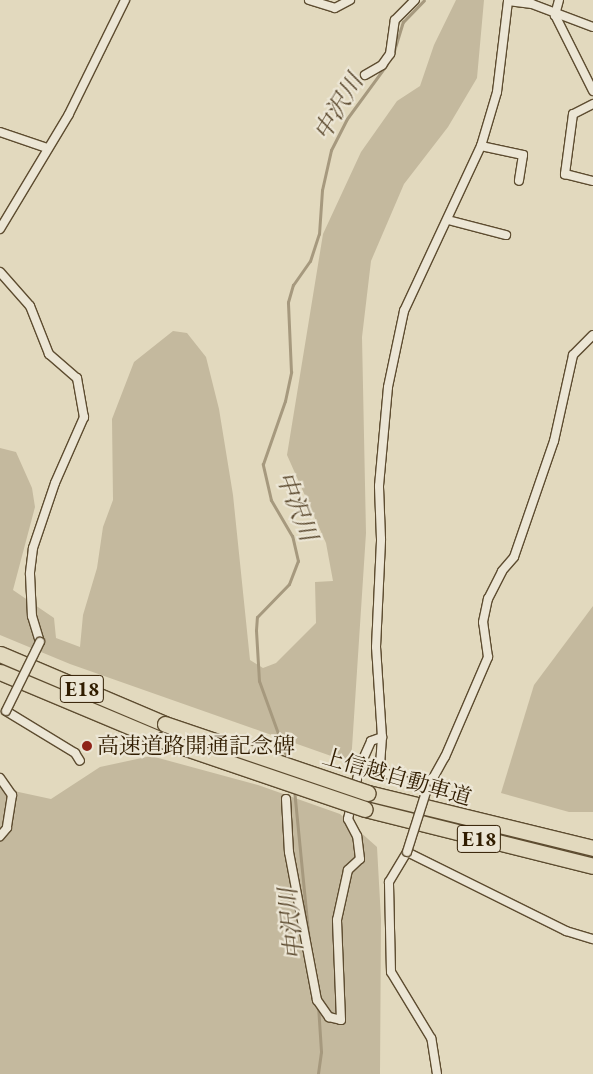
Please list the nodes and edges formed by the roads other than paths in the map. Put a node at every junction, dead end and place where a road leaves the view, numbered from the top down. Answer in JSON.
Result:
{"nodes":[{"id":1,"x":125,"y":0,"type":"edge"},
{"id":2,"x":309,"y":0,"type":"edge"},
{"id":3,"x":350,"y":0,"type":"edge"},
{"id":4,"x":415,"y":0,"type":"edge"},
{"id":5,"x":559,"y":0,"type":"edge"},
{"id":6,"x":555,"y":15,"type":"junction"},
{"id":7,"x":593,"y":27,"type":"edge"},
{"id":8,"x":365,"y":75,"type":"dead end"},
{"id":9,"x":593,"y":91,"type":"edge"},
{"id":10,"x":593,"y":104,"type":"edge"},
{"id":11,"x":0,"y":132,"type":"edge"},
{"id":12,"x":480,"y":146,"type":"junction"},
{"id":13,"x":47,"y":148,"type":"junction"},
{"id":14,"x":593,"y":180,"type":"edge"},
{"id":15,"x":519,"y":181,"type":"dead end"},
{"id":16,"x":448,"y":220,"type":"junction"},
{"id":17,"x":0,"y":229,"type":"edge"},
{"id":18,"x":506,"y":235,"type":"dead end"},
{"id":19,"x":0,"y":272,"type":"edge"},
{"id":20,"x":593,"y":335,"type":"edge"},
{"id":21,"x":0,"y":654,"type":"edge"},
{"id":22,"x":0,"y":672,"type":"edge"},
{"id":23,"x":382,"y":737,"type":"junction"},
{"id":24,"x":445,"y":757,"type":"junction"},
{"id":25,"x":80,"y":761,"type":"dead end"},
{"id":26,"x":0,"y":778,"type":"edge"},
{"id":27,"x":286,"y":800,"type":"dead end"},
{"id":28,"x":0,"y":836,"type":"edge"},
{"id":29,"x":593,"y":848,"type":"edge"},
{"id":30,"x":407,"y":852,"type":"junction"},
{"id":31,"x":593,"y":866,"type":"edge"},
{"id":32,"x":593,"y":939,"type":"edge"},
{"id":33,"x":437,"y":1074,"type":"edge"}],
"edges":[{"from":1,"to":13,"type":"street"},
{"from":2,"to":3,"type":"street"},
{"from":4,"to":8,"type":"street"},
{"from":5,"to":6,"type":"street"},
{"from":6,"to":7,"type":"street"},
{"from":6,"to":9,"type":"street"},
{"from":6,"to":12,"type":"street"},
{"from":10,"to":14,"type":"street"},
{"from":11,"to":13,"type":"street"},
{"from":12,"to":15,"type":"street"},
{"from":12,"to":16,"type":"street"},
{"from":13,"to":17,"type":"street"},
{"from":16,"to":18,"type":"street"},
{"from":16,"to":23,"type":"street"},
{"from":19,"to":25,"type":"street","bridge":true},
{"from":20,"to":24,"type":"street"},
{"from":21,"to":29,"type":"highway","name":"上信越自動車道","number":"E18","bridge":true},
{"from":22,"to":31,"type":"highway","name":"上信越自動車道","number":"E18","bridge":true},
{"from":23,"to":24,"type":"street"},
{"from":23,"to":27,"type":"street"},
{"from":24,"to":30,"type":"street","bridge":true},
{"from":26,"to":28,"type":"street"},
{"from":30,"to":32,"type":"street"},
{"from":30,"to":33,"type":"street"}]}
